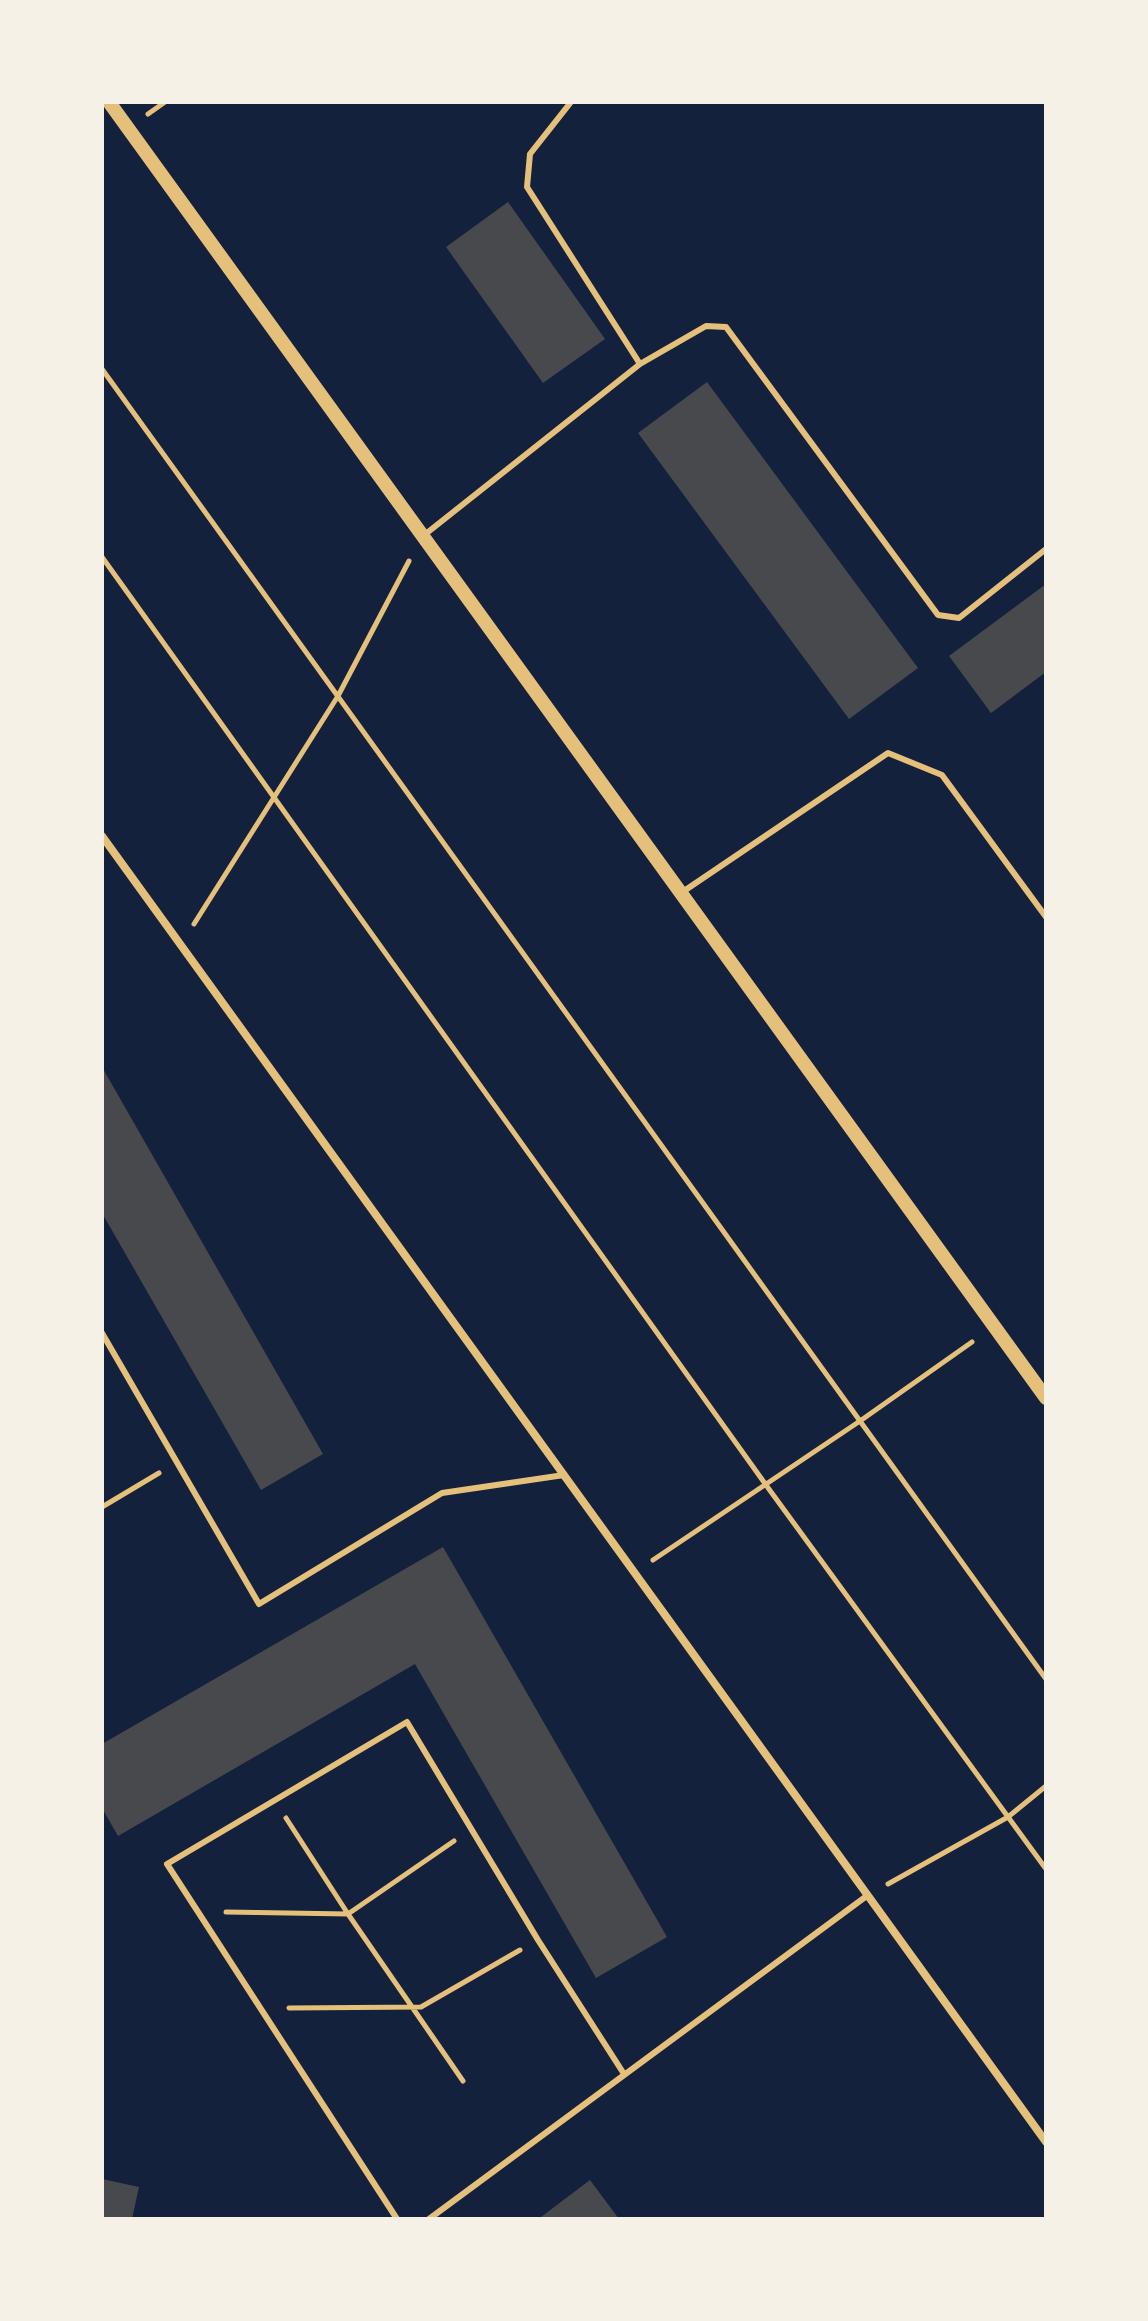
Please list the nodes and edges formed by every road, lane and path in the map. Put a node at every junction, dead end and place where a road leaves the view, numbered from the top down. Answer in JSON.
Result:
{"nodes":[{"id":1,"x":109,"y":102,"type":"edge"},
{"id":2,"x":571,"y":102,"type":"edge"},
{"id":3,"x":640,"y":364,"type":"junction"},
{"id":4,"x":102,"y":369,"type":"edge"},
{"id":5,"x":423,"y":536,"type":"junction"},
{"id":6,"x":1046,"y":549,"type":"edge"},
{"id":7,"x":102,"y":557,"type":"edge"},
{"id":8,"x":338,"y":696,"type":"junction"},
{"id":9,"x":274,"y":797,"type":"junction"},
{"id":10,"x":102,"y":836,"type":"edge"},
{"id":11,"x":681,"y":893,"type":"junction"},
{"id":12,"x":1046,"y":917,"type":"edge"},
{"id":13,"x":181,"y":945,"type":"junction"},
{"id":14,"x":994,"y":1326,"type":"junction"},
{"id":15,"x":102,"y":1333,"type":"edge"},
{"id":16,"x":1046,"y":1398,"type":"edge"},
{"id":17,"x":860,"y":1421,"type":"junction"},
{"id":18,"x":177,"y":1462,"type":"junction"},
{"id":19,"x":564,"y":1475,"type":"junction"},
{"id":20,"x":766,"y":1485,"type":"junction"},
{"id":21,"x":102,"y":1507,"type":"edge"},
{"id":22,"x":635,"y":1572,"type":"junction"},
{"id":23,"x":1046,"y":1679,"type":"edge"},
{"id":24,"x":1046,"y":1786,"type":"edge"},
{"id":25,"x":274,"y":1801,"type":"junction"},
{"id":26,"x":1008,"y":1817,"type":"junction"},
{"id":27,"x":471,"y":1829,"type":"junction"},
{"id":28,"x":1046,"y":1869,"type":"edge"},
{"id":29,"x":868,"y":1895,"type":"junction"},
{"id":30,"x":199,"y":1912,"type":"junction"},
{"id":31,"x":348,"y":1914,"type":"junction"},
{"id":32,"x":538,"y":1940,"type":"junction"},
{"id":33,"x":413,"y":2007,"type":"junction"},
{"id":34,"x":263,"y":2009,"type":"junction"},
{"id":35,"x":624,"y":2074,"type":"junction"},
{"id":36,"x":463,"y":2081,"type":"dead end"},
{"id":37,"x":1046,"y":2142,"type":"edge"},
{"id":38,"x":397,"y":2219,"type":"edge"},
{"id":39,"x":429,"y":2219,"type":"edge"}],
"edges":[{"from":1,"to":5,"type":"street"},
{"from":2,"to":3,"type":"lane"},
{"from":3,"to":5,"type":"lane"},
{"from":3,"to":6,"type":"lane"},
{"from":4,"to":8,"type":"path"},
{"from":5,"to":8,"type":"path"},
{"from":5,"to":11,"type":"street"},
{"from":7,"to":9,"type":"path"},
{"from":8,"to":9,"type":"path"},
{"from":8,"to":17,"type":"path"},
{"from":9,"to":13,"type":"path"},
{"from":9,"to":20,"type":"path"},
{"from":10,"to":13,"type":"street"},
{"from":11,"to":12,"type":"lane"},
{"from":11,"to":14,"type":"street"},
{"from":13,"to":19,"type":"street"},
{"from":14,"to":16,"type":"street"},
{"from":14,"to":17,"type":"path"},
{"from":15,"to":18,"type":"lane"},
{"from":17,"to":20,"type":"path"},
{"from":17,"to":23,"type":"path"},
{"from":18,"to":19,"type":"lane"},
{"from":18,"to":21,"type":"path"},
{"from":19,"to":22,"type":"street"},
{"from":20,"to":22,"type":"path"},
{"from":20,"to":26,"type":"path"},
{"from":22,"to":29,"type":"street"},
{"from":24,"to":26,"type":"path"},
{"from":25,"to":27,"type":"lane"},
{"from":25,"to":30,"type":"lane"},
{"from":25,"to":31,"type":"path"},
{"from":26,"to":28,"type":"path"},
{"from":26,"to":29,"type":"path"},
{"from":27,"to":31,"type":"path"},
{"from":27,"to":32,"type":"lane"},
{"from":29,"to":35,"type":"lane"},
{"from":29,"to":37,"type":"street"},
{"from":30,"to":31,"type":"path"},
{"from":30,"to":34,"type":"lane"},
{"from":31,"to":33,"type":"path"},
{"from":32,"to":33,"type":"path"},
{"from":32,"to":35,"type":"lane"},
{"from":33,"to":34,"type":"path"},
{"from":33,"to":36,"type":"path"},
{"from":34,"to":38,"type":"lane"},
{"from":35,"to":39,"type":"lane"}]}
